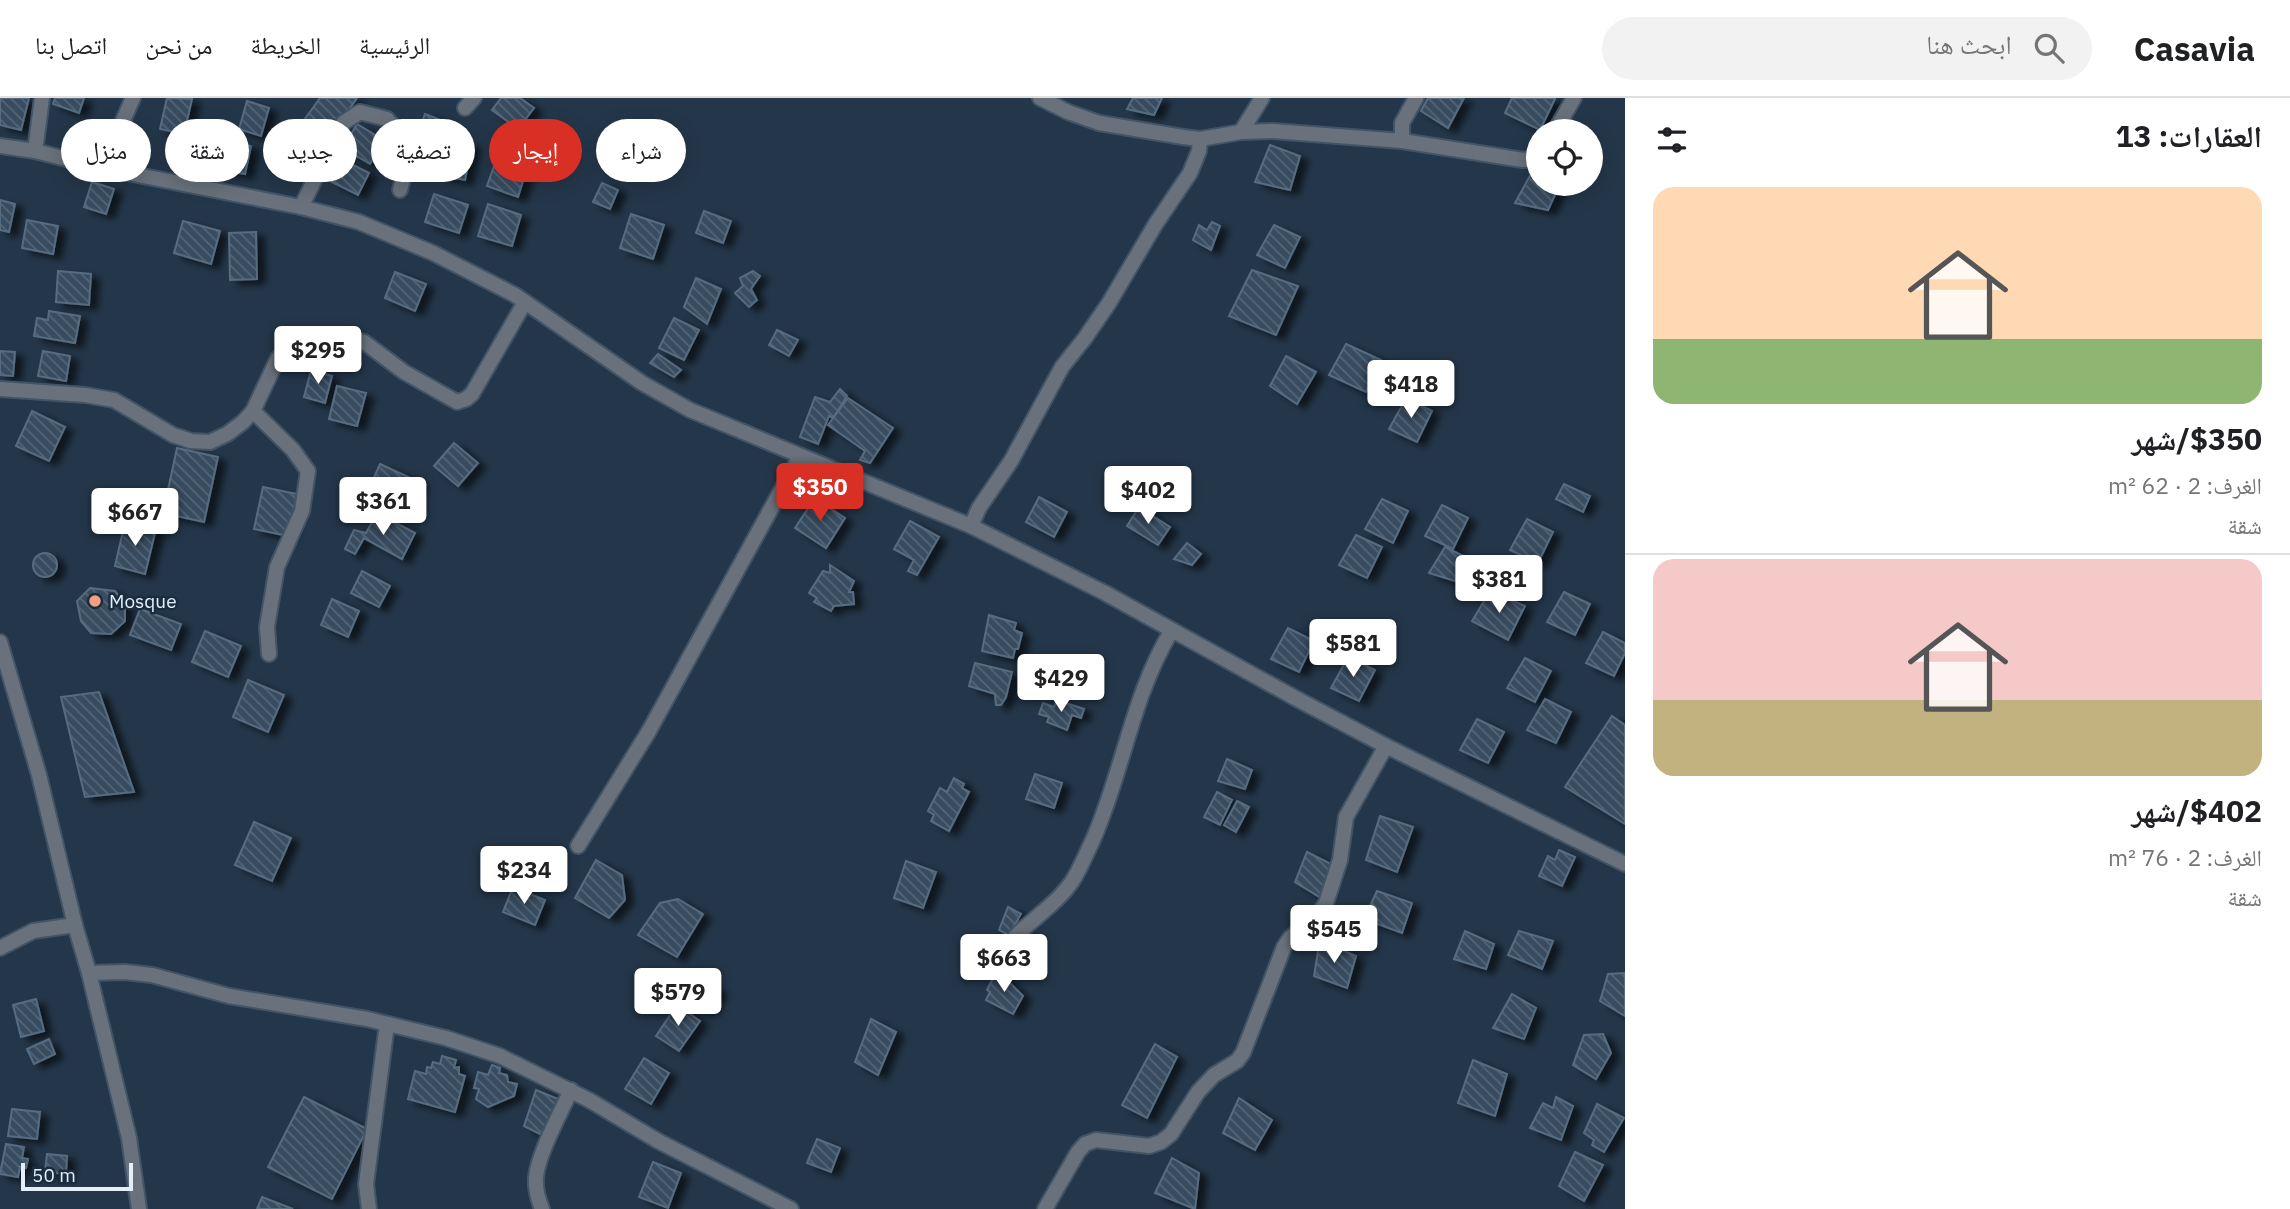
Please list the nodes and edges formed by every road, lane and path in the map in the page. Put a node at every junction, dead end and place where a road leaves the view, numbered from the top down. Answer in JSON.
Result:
{"nodes":[{"id":1,"x":42,"y":98,"type":"edge"},
{"id":2,"x":134,"y":98,"type":"edge"},
{"id":3,"x":1040,"y":98,"type":"edge"},
{"id":4,"x":1262,"y":98,"type":"edge"},
{"id":5,"x":1416,"y":98,"type":"edge"},
{"id":6,"x":1574,"y":98,"type":"edge"},
{"id":7,"x":125,"y":119,"type":"edge"},
{"id":8,"x":1562,"y":119,"type":"edge"},
{"id":9,"x":1241,"y":132,"type":"junction"},
{"id":10,"x":1200,"y":139,"type":"junction"},
{"id":11,"x":1402,"y":141,"type":"junction"},
{"id":12,"x":0,"y":146,"type":"edge"},
{"id":13,"x":35,"y":151,"type":"junction"},
{"id":14,"x":61,"y":158,"type":"edge"},
{"id":15,"x":1526,"y":160,"type":"edge"},
{"id":16,"x":151,"y":178,"type":"edge"},
{"id":17,"x":400,"y":190,"type":"dead end"},
{"id":18,"x":301,"y":207,"type":"junction"},
{"id":19,"x":525,"y":302,"type":"junction"},
{"id":20,"x":0,"y":389,"type":"edge"},
{"id":21,"x":253,"y":411,"type":"junction"},
{"id":22,"x":800,"y":456,"type":"junction"},
{"id":23,"x":971,"y":526,"type":"junction"},
{"id":24,"x":1172,"y":630,"type":"junction"},
{"id":25,"x":0,"y":642,"type":"edge"},
{"id":26,"x":269,"y":654,"type":"dead end"},
{"id":27,"x":1386,"y":746,"type":"junction"},
{"id":28,"x":578,"y":846,"type":"dead end"},
{"id":29,"x":1625,"y":864,"type":"edge"},
{"id":30,"x":75,"y":925,"type":"junction"},
{"id":31,"x":1015,"y":937,"type":"dead end"},
{"id":32,"x":0,"y":948,"type":"edge"},
{"id":33,"x":89,"y":973,"type":"junction"},
{"id":34,"x":387,"y":1024,"type":"junction"},
{"id":35,"x":571,"y":1090,"type":"junction"},
{"id":36,"x":139,"y":1209,"type":"edge"},
{"id":37,"x":369,"y":1209,"type":"edge"},
{"id":38,"x":542,"y":1209,"type":"edge"},
{"id":39,"x":791,"y":1209,"type":"edge"},
{"id":40,"x":1045,"y":1209,"type":"edge"}],
"edges":[{"from":1,"to":13,"type":"street"},
{"from":2,"to":7,"type":"street"},
{"from":3,"to":10,"type":"street"},
{"from":4,"to":9,"type":"street"},
{"from":5,"to":11,"type":"street"},
{"from":6,"to":8,"type":"street"},
{"from":9,"to":10,"type":"street"},
{"from":9,"to":11,"type":"street"},
{"from":10,"to":23,"type":"street"},
{"from":11,"to":15,"type":"street"},
{"from":12,"to":13,"type":"street"},
{"from":13,"to":14,"type":"street"},
{"from":16,"to":18,"type":"street"},
{"from":17,"to":18,"type":"street"},
{"from":18,"to":19,"type":"street"},
{"from":19,"to":21,"type":"street"},
{"from":19,"to":22,"type":"street"},
{"from":20,"to":21,"type":"street"},
{"from":21,"to":26,"type":"street"},
{"from":22,"to":23,"type":"street"},
{"from":22,"to":28,"type":"street"},
{"from":23,"to":24,"type":"street"},
{"from":24,"to":27,"type":"street"},
{"from":24,"to":31,"type":"street"},
{"from":25,"to":30,"type":"street"},
{"from":27,"to":29,"type":"street"},
{"from":27,"to":40,"type":"street"},
{"from":30,"to":32,"type":"street"},
{"from":30,"to":33,"type":"street"},
{"from":33,"to":34,"type":"street"},
{"from":33,"to":36,"type":"street"},
{"from":34,"to":35,"type":"street"},
{"from":34,"to":37,"type":"street"},
{"from":35,"to":38,"type":"street"},
{"from":35,"to":39,"type":"street"}]}
